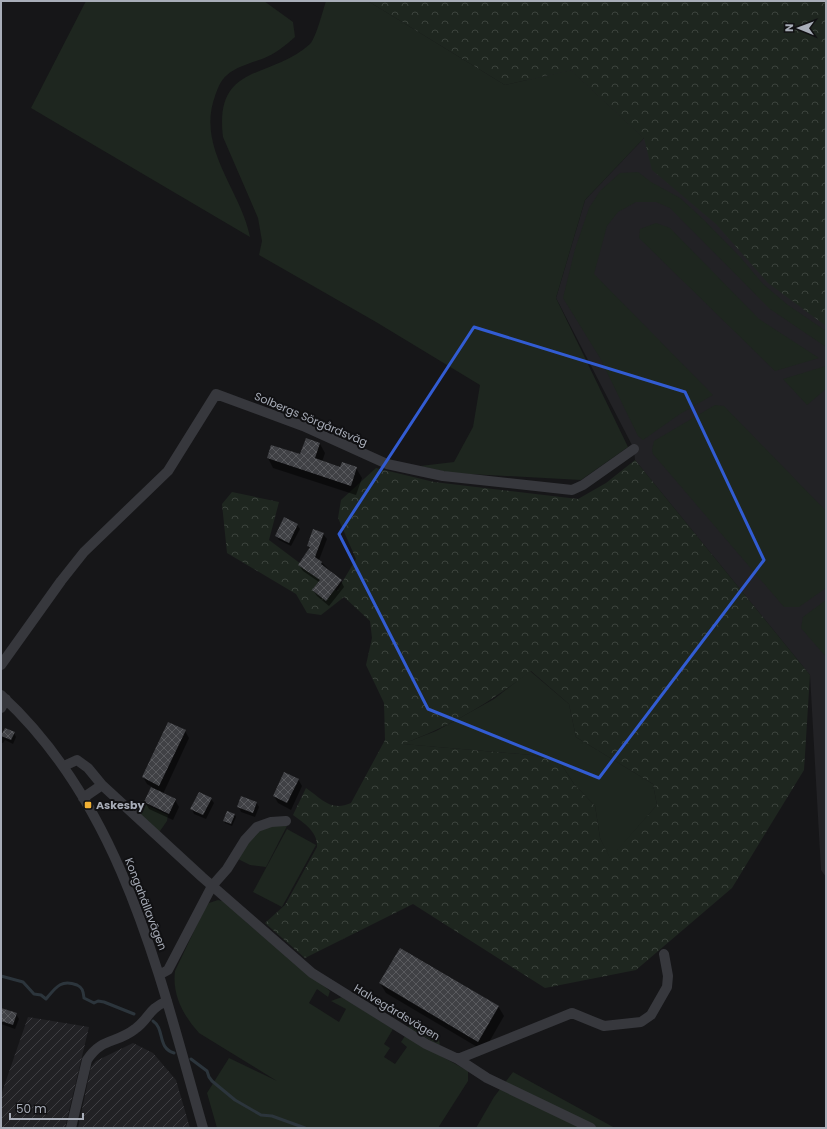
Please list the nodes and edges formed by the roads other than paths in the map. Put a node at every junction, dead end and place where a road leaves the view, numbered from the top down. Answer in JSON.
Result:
{"nodes":[{"id":1,"x":634,"y":449,"type":"dead end"},
{"id":2,"x":1,"y":665,"type":"edge"},
{"id":3,"x":3,"y":701,"type":"edge"},
{"id":4,"x":64,"y":766,"type":"junction"},
{"id":5,"x":102,"y":785,"type":"junction"},
{"id":6,"x":83,"y":798,"type":"junction"},
{"id":7,"x":286,"y":821,"type":"dead end"},
{"id":8,"x":212,"y":886,"type":"junction"},
{"id":9,"x":664,"y":954,"type":"dead end"},
{"id":10,"x":159,"y":975,"type":"junction"},
{"id":11,"x":167,"y":1001,"type":"junction"},
{"id":12,"x":458,"y":1060,"type":"junction"},
{"id":13,"x":71,"y":1128,"type":"edge"},
{"id":14,"x":203,"y":1128,"type":"edge"},
{"id":15,"x":591,"y":1128,"type":"edge"}],
"edges":[{"from":1,"to":2,"type":"street","name":"Solbergs Sörgårdsväg"},
{"from":3,"to":4,"type":"street","name":"Kongahällavägen"},
{"from":4,"to":5,"type":"street","name":"Halvegårdsvägen"},
{"from":4,"to":6,"type":"street","name":"Kongahällavägen"},
{"from":5,"to":6,"type":"street"},
{"from":5,"to":8,"type":"street","name":"Halvegårdsvägen"},
{"from":6,"to":10,"type":"street","name":"Kongahällavägen"},
{"from":7,"to":8,"type":"street"},
{"from":8,"to":10,"type":"street"},
{"from":8,"to":12,"type":"street","name":"Halvegårdsvägen"},
{"from":9,"to":12,"type":"street"},
{"from":10,"to":11,"type":"street","name":"Kongahällavägen"},
{"from":11,"to":13,"type":"street"},
{"from":11,"to":14,"type":"street","name":"Kongahällavägen"},
{"from":12,"to":15,"type":"street","name":"Halvegårdsvägen"}]}
